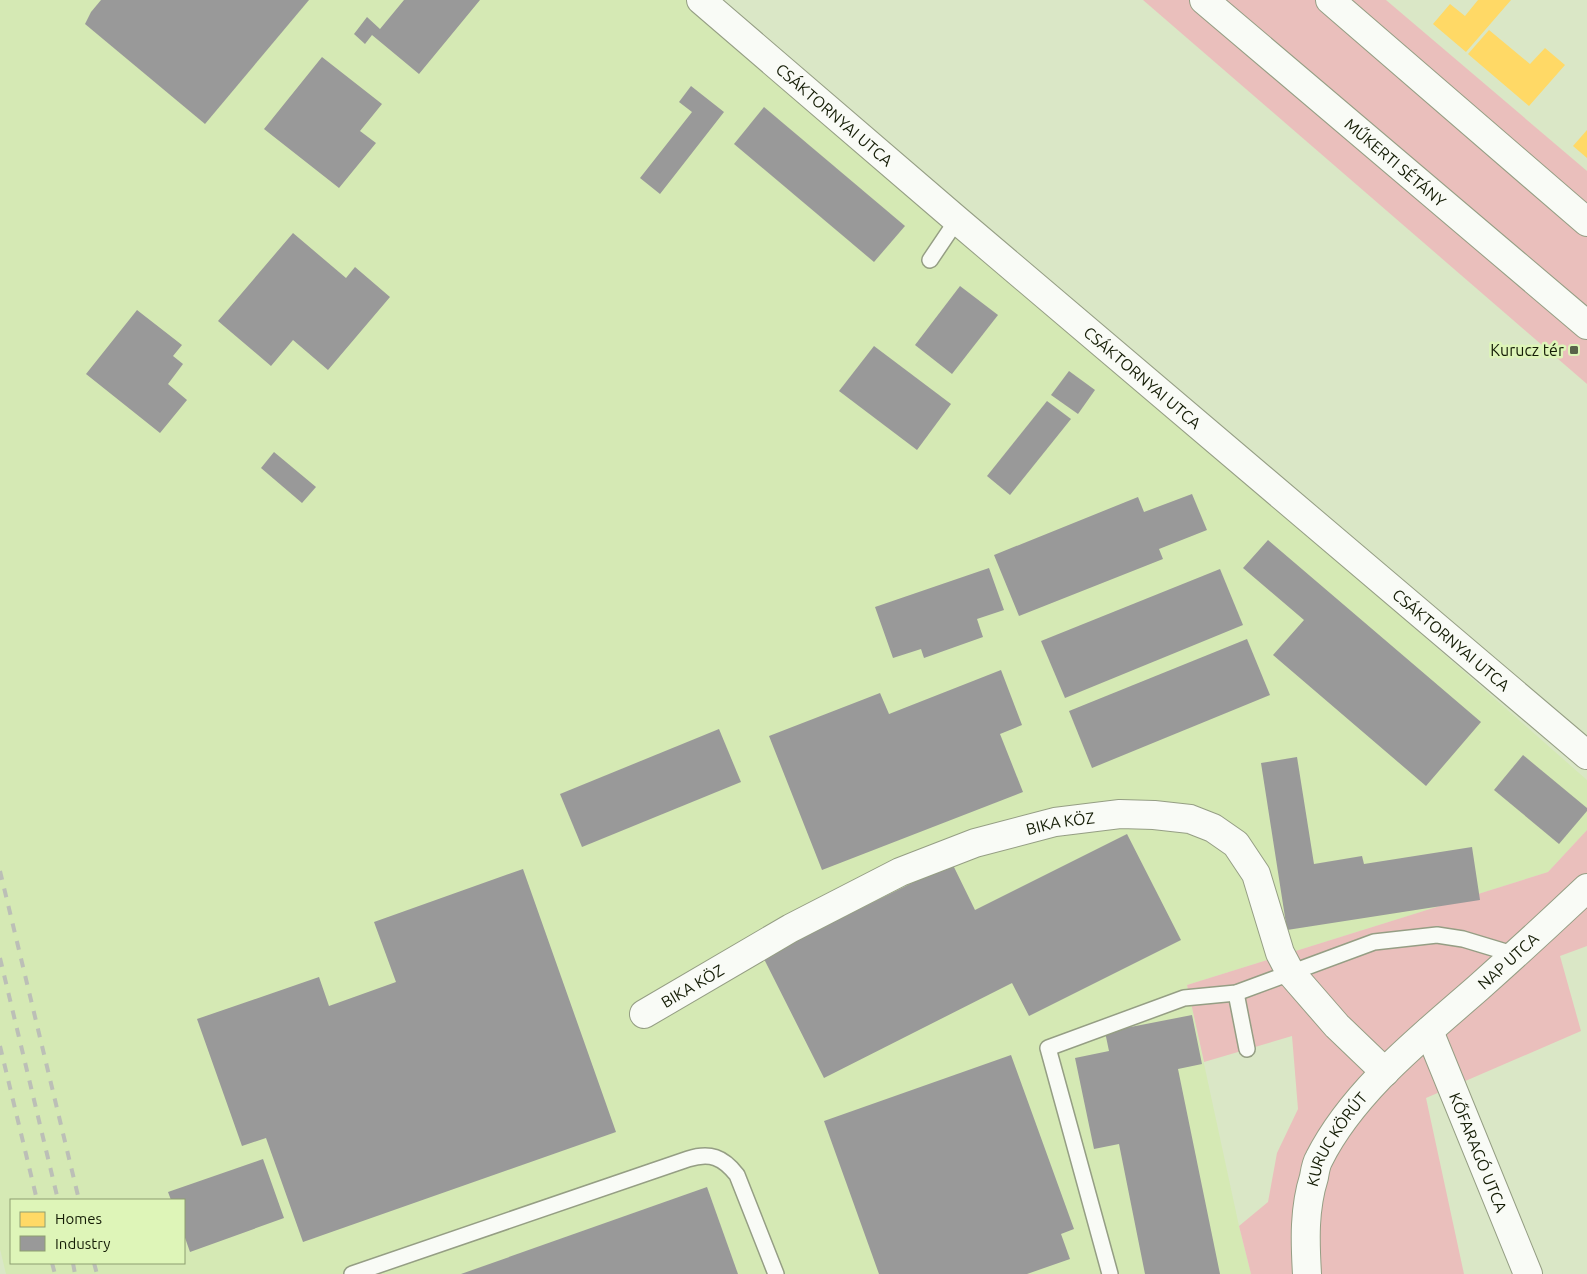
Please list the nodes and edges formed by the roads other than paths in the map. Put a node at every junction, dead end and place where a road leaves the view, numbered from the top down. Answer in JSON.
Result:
{"nodes":[{"id":1,"x":701,"y":0,"type":"edge"},
{"id":2,"x":1204,"y":0,"type":"edge"},
{"id":3,"x":1330,"y":0,"type":"edge"},
{"id":4,"x":957,"y":220,"type":"junction"},
{"id":5,"x":1587,"y":222,"type":"edge"},
{"id":6,"x":930,"y":260,"type":"dead end"},
{"id":7,"x":1587,"y":326,"type":"edge"},
{"id":8,"x":1587,"y":755,"type":"edge"},
{"id":9,"x":1587,"y":888,"type":"edge"},
{"id":10,"x":1516,"y":955,"type":"junction"},
{"id":11,"x":1290,"y":972,"type":"junction"},
{"id":12,"x":1236,"y":993,"type":"junction"},
{"id":13,"x":644,"y":1014,"type":"dead end"},
{"id":14,"x":1428,"y":1031,"type":"junction"},
{"id":15,"x":1248,"y":1049,"type":"dead end"},
{"id":16,"x":1385,"y":1072,"type":"junction"},
{"id":17,"x":352,"y":1274,"type":"edge"},
{"id":18,"x":776,"y":1274,"type":"edge"},
{"id":19,"x":1110,"y":1274,"type":"edge"},
{"id":20,"x":1307,"y":1274,"type":"edge"},
{"id":21,"x":1528,"y":1274,"type":"edge"}],
"edges":[{"from":1,"to":4,"type":"street","name":"CSÁKTORNYAI UTCA"},
{"from":2,"to":7,"type":"street","name":"MŰKERTI SÉTÁNY"},
{"from":3,"to":5,"type":"street"},
{"from":4,"to":6,"type":"lane"},
{"from":4,"to":8,"type":"street","name":"CSÁKTORNYAI UTCA"},
{"from":9,"to":10,"type":"street","name":"NAP UTCA"},
{"from":10,"to":11,"type":"lane"},
{"from":10,"to":14,"type":"street","name":"NAP UTCA"},
{"from":11,"to":12,"type":"lane"},
{"from":11,"to":13,"type":"street","name":"BIKA KÖZ"},
{"from":11,"to":16,"type":"street","name":"BIKA KÖZ"},
{"from":12,"to":15,"type":"lane"},
{"from":12,"to":19,"type":"lane"},
{"from":14,"to":16,"type":"street","name":"KURUC KÖRÚT"},
{"from":14,"to":21,"type":"street","name":"KŐFARAGÓ UTCA"},
{"from":16,"to":20,"type":"street","name":"KURUC KÖRÚT"},
{"from":17,"to":18,"type":"lane"}]}
